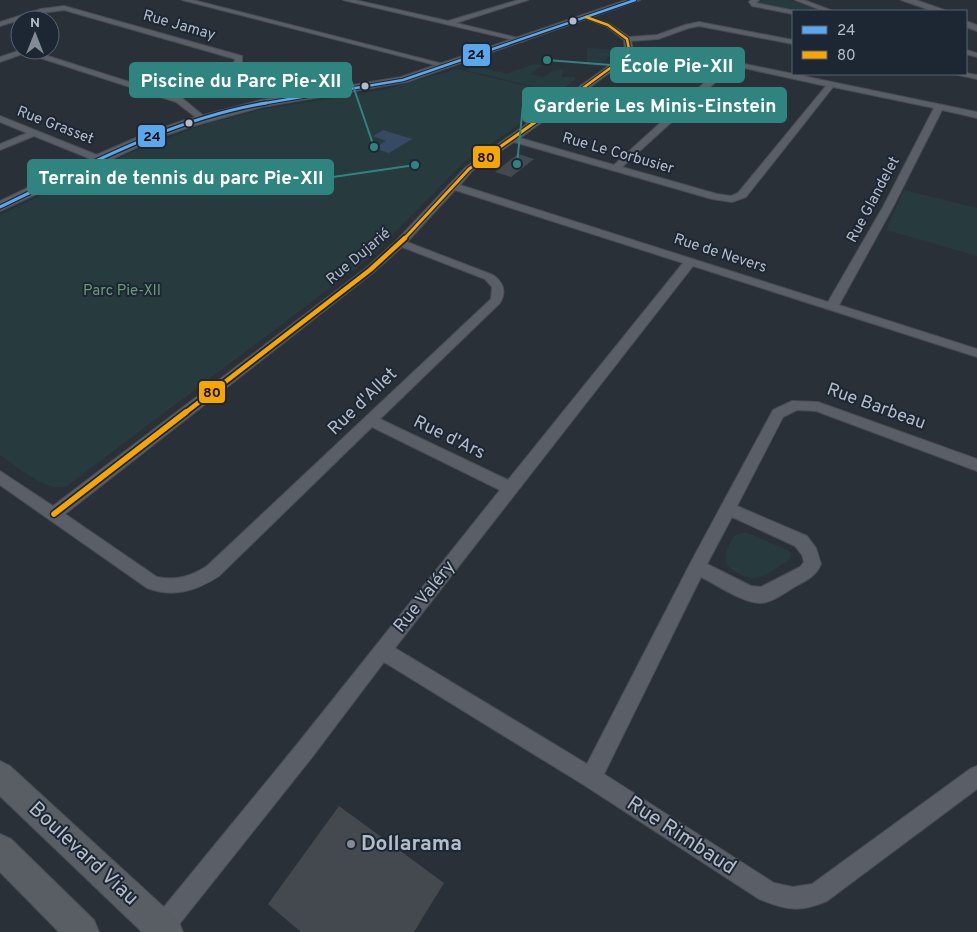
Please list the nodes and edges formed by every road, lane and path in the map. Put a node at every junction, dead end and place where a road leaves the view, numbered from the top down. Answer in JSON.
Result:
{"nodes":[{"id":1,"x":185,"y":0,"type":"edge"},
{"id":2,"x":346,"y":0,"type":"edge"},
{"id":3,"x":507,"y":0,"type":"edge"},
{"id":4,"x":635,"y":0,"type":"edge"},
{"id":5,"x":756,"y":0,"type":"edge"},
{"id":6,"x":798,"y":0,"type":"edge"},
{"id":7,"x":521,"y":1,"type":"edge"},
{"id":8,"x":902,"y":1,"type":"edge"},
{"id":9,"x":827,"y":10,"type":"edge"},
{"id":10,"x":923,"y":10,"type":"edge"},
{"id":11,"x":938,"y":10,"type":"edge"},
{"id":12,"x":792,"y":12,"type":"edge"},
{"id":13,"x":586,"y":18,"type":"junction"},
{"id":14,"x":448,"y":23,"type":"junction"},
{"id":15,"x":0,"y":24,"type":"edge"},
{"id":16,"x":627,"y":39,"type":"junction"},
{"id":17,"x":522,"y":40,"type":"junction"},
{"id":18,"x":792,"y":42,"type":"edge"},
{"id":19,"x":54,"y":60,"type":"edge"},
{"id":20,"x":82,"y":60,"type":"dead end"},
{"id":21,"x":72,"y":66,"type":"junction"},
{"id":22,"x":447,"y":66,"type":"junction"},
{"id":23,"x":832,"y":84,"type":"junction"},
{"id":24,"x":166,"y":95,"type":"junction"},
{"id":25,"x":940,"y":107,"type":"junction"},
{"id":26,"x":977,"y":115,"type":"edge"},
{"id":27,"x":202,"y":119,"type":"junction"},
{"id":28,"x":0,"y":120,"type":"edge"},
{"id":29,"x":34,"y":133,"type":"junction"},
{"id":30,"x":513,"y":139,"type":"junction"},
{"id":31,"x":0,"y":147,"type":"edge"},
{"id":32,"x":99,"y":159,"type":"junction"},
{"id":33,"x":616,"y":169,"type":"junction"},
{"id":34,"x":453,"y":186,"type":"junction"},
{"id":35,"x":0,"y":206,"type":"edge"},
{"id":36,"x":400,"y":243,"type":"junction"},
{"id":37,"x":691,"y":261,"type":"junction"},
{"id":38,"x":832,"y":306,"type":"junction"},
{"id":39,"x":977,"y":353,"type":"edge"},
{"id":40,"x":372,"y":421,"type":"junction"},
{"id":41,"x":977,"y":465,"type":"edge"},
{"id":42,"x":0,"y":477,"type":"edge"},
{"id":43,"x":511,"y":488,"type":"junction"},
{"id":44,"x":728,"y":509,"type":"junction"},
{"id":45,"x":54,"y":514,"type":"junction"},
{"id":46,"x":697,"y":567,"type":"junction"},
{"id":47,"x":382,"y":650,"type":"junction"},
{"id":48,"x":0,"y":776,"type":"edge"},
{"id":49,"x":977,"y":776,"type":"edge"},
{"id":50,"x":591,"y":778,"type":"junction"},
{"id":51,"x":0,"y":850,"type":"edge"},
{"id":52,"x":162,"y":931,"type":"edge"},
{"id":53,"x":82,"y":932,"type":"edge"}],
"edges":[{"from":1,"to":22,"type":"street"},
{"from":2,"to":14,"type":"street"},
{"from":3,"to":7,"type":"street"},
{"from":4,"to":13,"type":"street"},
{"from":5,"to":12,"type":"street"},
{"from":6,"to":9,"type":"street"},
{"from":7,"to":14,"type":"street"},
{"from":8,"to":10,"type":"street"},
{"from":8,"to":11,"type":"street"},
{"from":13,"to":16,"type":"street"},
{"from":13,"to":17,"type":"street"},
{"from":14,"to":17,"type":"street"},
{"from":15,"to":24,"type":"street","name":"Rue Jamay"},
{"from":16,"to":18,"type":"street"},
{"from":16,"to":30,"type":"street","name":"Rue Dujarié"},
{"from":17,"to":22,"type":"street"},
{"from":19,"to":21,"type":"street"},
{"from":20,"to":21,"type":"street"},
{"from":21,"to":24,"type":"street"},
{"from":22,"to":27,"type":"street"},
{"from":23,"to":25,"type":"street"},
{"from":23,"to":33,"type":"street"},
{"from":23,"to":33,"type":"street","name":"Rue Le Corbusier"},
{"from":24,"to":27,"type":"street"},
{"from":25,"to":26,"type":"street"},
{"from":25,"to":38,"type":"street","name":"Rue Glandelet"},
{"from":27,"to":32,"type":"street"},
{"from":28,"to":29,"type":"street","name":"Rue Grasset"},
{"from":29,"to":31,"type":"street"},
{"from":29,"to":32,"type":"street","name":"Rue Grasset"},
{"from":30,"to":33,"type":"street","name":"Rue Le Corbusier"},
{"from":30,"to":34,"type":"street","name":"Rue Dujarié"},
{"from":32,"to":35,"type":"street"},
{"from":34,"to":36,"type":"street","name":"Rue Dujarié"},
{"from":34,"to":37,"type":"street","name":"Rue de Nevers"},
{"from":36,"to":40,"type":"street","name":"Rue d'Allet"},
{"from":36,"to":45,"type":"street","name":"Rue Dujarié"},
{"from":37,"to":38,"type":"street","name":"Rue de Nevers"},
{"from":37,"to":43,"type":"street","name":"Rue Valéry"},
{"from":38,"to":39,"type":"street","name":"Rue de Nevers"},
{"from":40,"to":43,"type":"street","name":"Rue d'Ars"},
{"from":40,"to":45,"type":"street","name":"Rue d'Allet"},
{"from":41,"to":44,"type":"street","name":"Rue Barbeau"},
{"from":42,"to":45,"type":"street"},
{"from":43,"to":47,"type":"street","name":"Rue Valéry"},
{"from":44,"to":46,"type":"street","name":"Rue Barbeau"},
{"from":44,"to":46,"type":"street"},
{"from":46,"to":50,"type":"street","name":"Rue Barbeau"},
{"from":47,"to":50,"type":"street","name":"Rue Rimbaud"},
{"from":47,"to":52,"type":"street","name":"Rue Valéry"},
{"from":48,"to":52,"type":"street","name":"Boulevard Viau"},
{"from":49,"to":50,"type":"street","name":"Rue Rimbaud"},
{"from":51,"to":53,"type":"street"}]}
